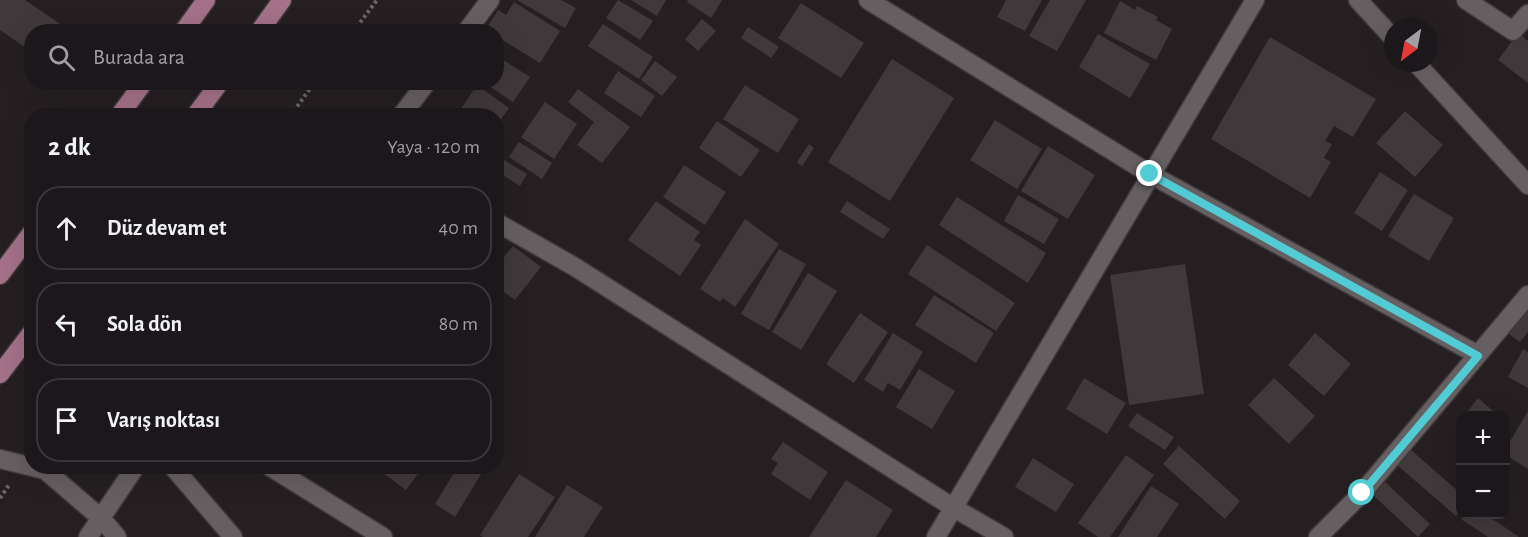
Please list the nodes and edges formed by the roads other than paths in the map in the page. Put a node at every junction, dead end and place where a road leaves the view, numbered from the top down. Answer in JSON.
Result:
{"nodes":[{"id":1,"x":206,"y":0,"type":"edge"},
{"id":2,"x":282,"y":0,"type":"edge"},
{"id":3,"x":490,"y":0,"type":"edge"},
{"id":4,"x":868,"y":0,"type":"edge"},
{"id":5,"x":1255,"y":0,"type":"edge"},
{"id":6,"x":1358,"y":0,"type":"edge"},
{"id":7,"x":1466,"y":0,"type":"edge"},
{"id":8,"x":1528,"y":14,"type":"edge"},
{"id":9,"x":189,"y":24,"type":"edge"},
{"id":10,"x":264,"y":24,"type":"edge"},
{"id":11,"x":471,"y":24,"type":"edge"},
{"id":12,"x":1384,"y":28,"type":"edge"},
{"id":13,"x":1424,"y":72,"type":"edge"},
{"id":14,"x":138,"y":90,"type":"edge"},
{"id":15,"x":214,"y":90,"type":"edge"},
{"id":16,"x":421,"y":90,"type":"edge"},
{"id":17,"x":125,"y":108,"type":"edge"},
{"id":18,"x":201,"y":108,"type":"edge"},
{"id":19,"x":407,"y":108,"type":"edge"},
{"id":20,"x":1150,"y":174,"type":"junction"},
{"id":21,"x":1528,"y":185,"type":"edge"},
{"id":22,"x":504,"y":227,"type":"edge"},
{"id":23,"x":24,"y":242,"type":"edge"},
{"id":24,"x":1,"y":270,"type":"edge"},
{"id":25,"x":1528,"y":295,"type":"edge"},
{"id":26,"x":24,"y":342,"type":"edge"},
{"id":27,"x":1478,"y":356,"type":"junction"},
{"id":28,"x":0,"y":374,"type":"edge"},
{"id":29,"x":0,"y":459,"type":"edge"},
{"id":30,"x":24,"y":465,"type":"edge"},
{"id":31,"x":50,"y":474,"type":"edge"},
{"id":32,"x":131,"y":474,"type":"edge"},
{"id":33,"x":179,"y":474,"type":"edge"},
{"id":34,"x":282,"y":474,"type":"edge"},
{"id":35,"x":954,"y":508,"type":"junction"},
{"id":36,"x":102,"y":519,"type":"junction"},
{"id":37,"x":88,"y":537,"type":"edge"},
{"id":38,"x":117,"y":537,"type":"edge"},
{"id":39,"x":232,"y":537,"type":"edge"},
{"id":40,"x":383,"y":537,"type":"edge"},
{"id":41,"x":936,"y":537,"type":"edge"},
{"id":42,"x":1004,"y":537,"type":"edge"},
{"id":43,"x":1318,"y":537,"type":"edge"}],
"edges":[{"from":1,"to":9,"type":"main road"},
{"from":2,"to":10,"type":"main road"},
{"from":3,"to":11,"type":"street"},
{"from":4,"to":20,"type":"street"},
{"from":5,"to":20,"type":"street"},
{"from":6,"to":12,"type":"street"},
{"from":7,"to":8,"type":"street"},
{"from":13,"to":21,"type":"street"},
{"from":14,"to":17,"type":"main road"},
{"from":15,"to":18,"type":"main road"},
{"from":16,"to":19,"type":"street"},
{"from":20,"to":27,"type":"street"},
{"from":20,"to":35,"type":"street"},
{"from":22,"to":35,"type":"street"},
{"from":23,"to":24,"type":"main road"},
{"from":25,"to":27,"type":"street"},
{"from":26,"to":28,"type":"main road"},
{"from":27,"to":43,"type":"street"},
{"from":29,"to":30,"type":"street"},
{"from":31,"to":36,"type":"street"},
{"from":32,"to":36,"type":"street"},
{"from":33,"to":39,"type":"street"},
{"from":34,"to":40,"type":"street"},
{"from":35,"to":41,"type":"street"},
{"from":35,"to":42,"type":"street"},
{"from":36,"to":37,"type":"street"},
{"from":36,"to":38,"type":"street"}]}
